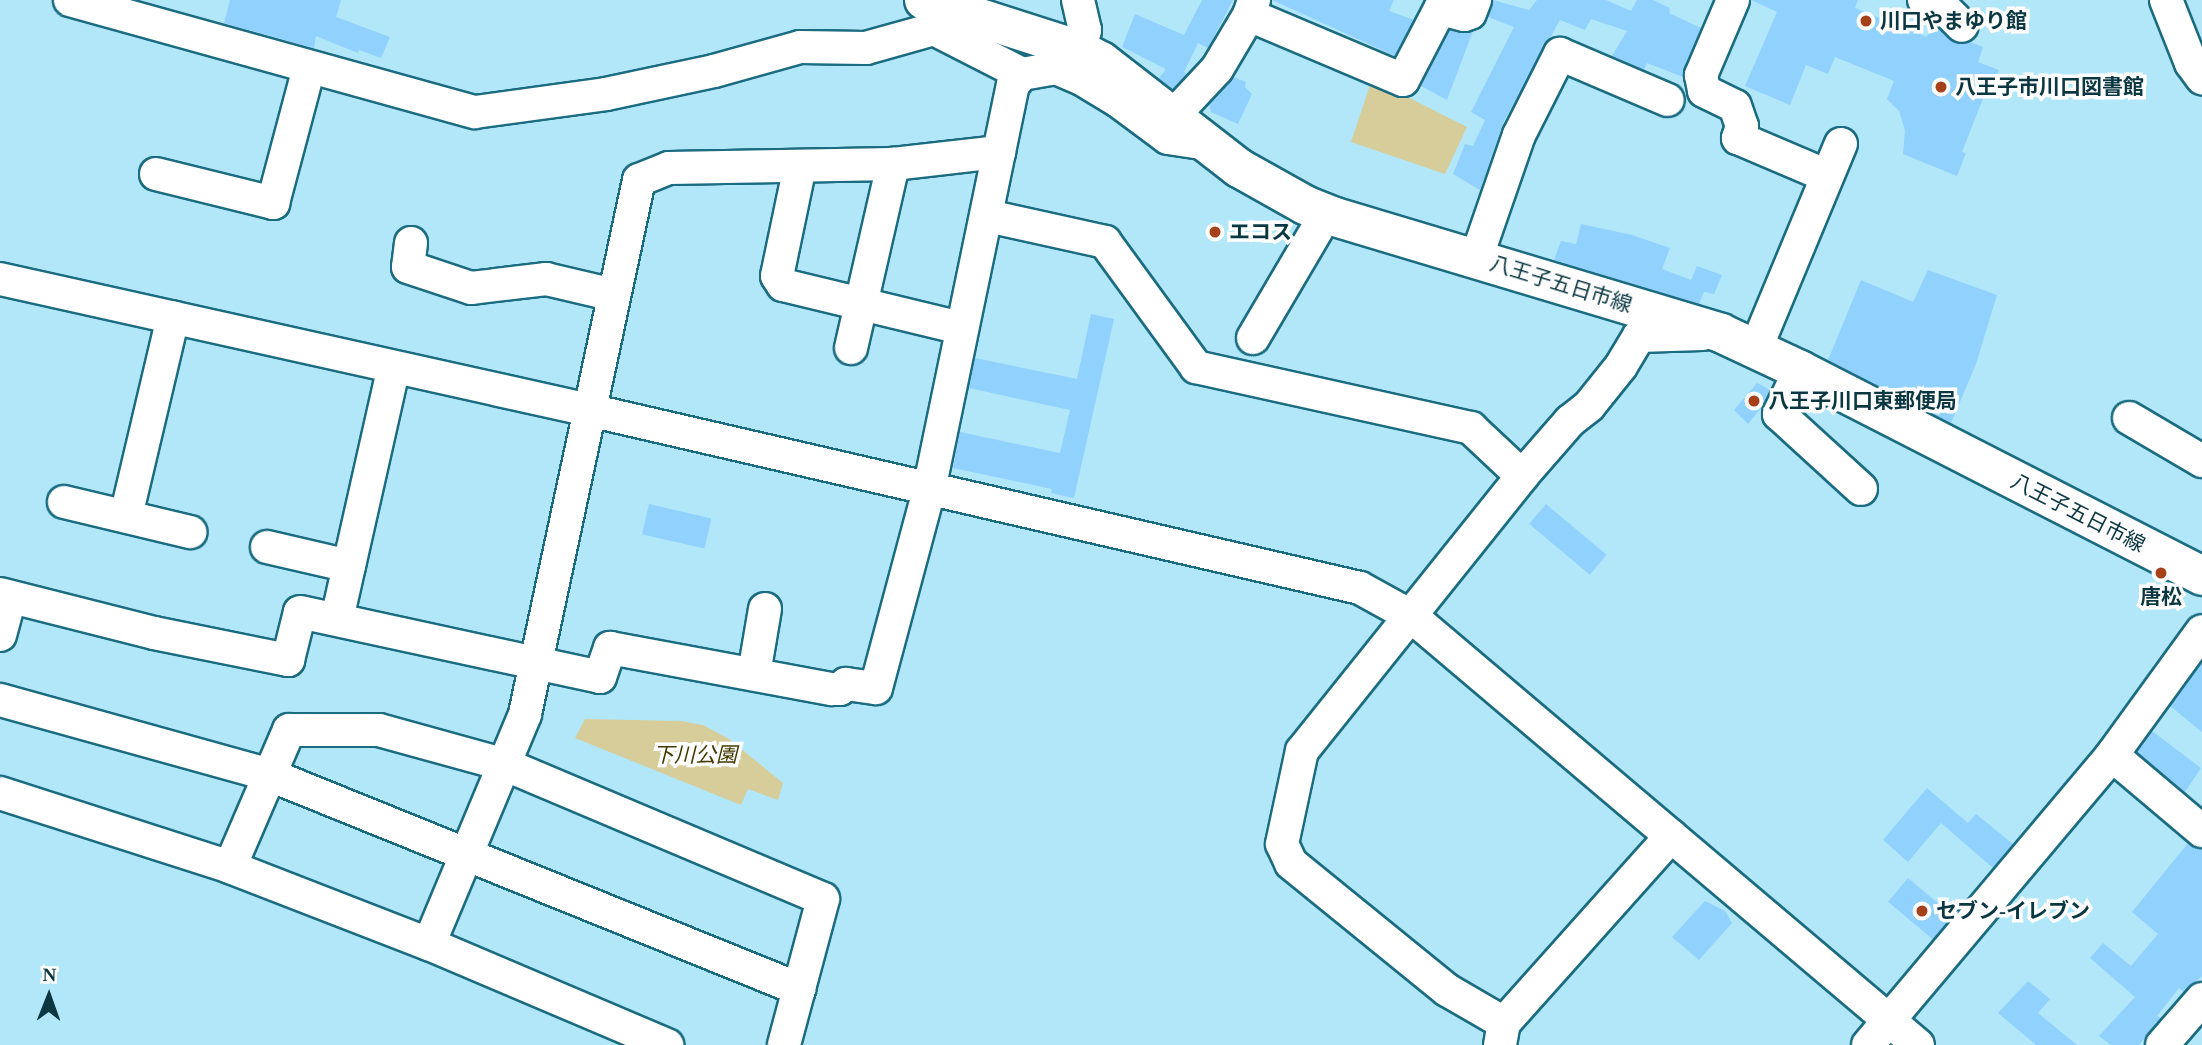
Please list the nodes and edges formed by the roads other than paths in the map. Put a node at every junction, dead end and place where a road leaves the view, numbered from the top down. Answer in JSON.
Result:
{"nodes":[{"id":1,"x":70,"y":0,"type":"edge"},
{"id":2,"x":1078,"y":0,"type":"edge"},
{"id":3,"x":1475,"y":0,"type":"edge"},
{"id":4,"x":1733,"y":0,"type":"edge"},
{"id":5,"x":1924,"y":0,"type":"edge"},
{"id":6,"x":2166,"y":0,"type":"edge"},
{"id":7,"x":1251,"y":7,"type":"edge"},
{"id":8,"x":936,"y":12,"type":"edge"},
{"id":9,"x":1962,"y":26,"type":"dead end"},
{"id":10,"x":1080,"y":50,"type":"junction"},
{"id":11,"x":309,"y":68,"type":"junction"},
{"id":12,"x":1022,"y":74,"type":"junction"},
{"id":13,"x":2202,"y":78,"type":"edge"},
{"id":14,"x":1668,"y":100,"type":"dead end"},
{"id":15,"x":1173,"y":116,"type":"junction"},
{"id":16,"x":1208,"y":144,"type":"junction"},
{"id":17,"x":1841,"y":144,"type":"dead end"},
{"id":18,"x":999,"y":152,"type":"junction"},
{"id":19,"x":893,"y":164,"type":"junction"},
{"id":20,"x":800,"y":166,"type":"junction"},
{"id":21,"x":156,"y":174,"type":"dead end"},
{"id":22,"x":1827,"y":176,"type":"junction"},
{"id":23,"x":1326,"y":214,"type":"junction"},
{"id":24,"x":988,"y":216,"type":"junction"},
{"id":25,"x":411,"y":243,"type":"dead end"},
{"id":26,"x":1476,"y":259,"type":"junction"},
{"id":27,"x":0,"y":279,"type":"edge"},
{"id":28,"x":614,"y":295,"type":"junction"},
{"id":29,"x":862,"y":304,"type":"junction"},
{"id":30,"x":173,"y":317,"type":"junction"},
{"id":31,"x":961,"y":328,"type":"junction"},
{"id":32,"x":1721,"y":333,"type":"junction"},
{"id":33,"x":1253,"y":338,"type":"dead end"},
{"id":34,"x":851,"y":348,"type":"dead end"},
{"id":35,"x":1756,"y":348,"type":"junction"},
{"id":36,"x":394,"y":366,"type":"junction"},
{"id":37,"x":1800,"y":370,"type":"junction"},
{"id":38,"x":589,"y":410,"type":"junction"},
{"id":39,"x":2129,"y":418,"type":"dead end"},
{"id":40,"x":2202,"y":461,"type":"edge"},
{"id":41,"x":1522,"y":476,"type":"junction"},
{"id":42,"x":1861,"y":489,"type":"dead end"},
{"id":43,"x":929,"y":490,"type":"junction"},
{"id":44,"x":64,"y":502,"type":"dead end"},
{"id":45,"x":126,"y":516,"type":"junction"},
{"id":46,"x":190,"y":532,"type":"dead end"},
{"id":47,"x":267,"y":547,"type":"dead end"},
{"id":48,"x":349,"y":566,"type":"junction"},
{"id":49,"x":2202,"y":576,"type":"edge"},
{"id":50,"x":5,"y":596,"type":"edge"},
{"id":51,"x":765,"y":609,"type":"dead end"},
{"id":52,"x":1411,"y":616,"type":"junction"},
{"id":53,"x":337,"y":620,"type":"junction"},
{"id":54,"x":2202,"y":631,"type":"edge"},
{"id":55,"x":0,"y":635,"type":"edge"},
{"id":56,"x":536,"y":663,"type":"junction"},
{"id":57,"x":754,"y":674,"type":"junction"},
{"id":58,"x":0,"y":700,"type":"edge"},
{"id":59,"x":2112,"y":755,"type":"junction"},
{"id":60,"x":506,"y":765,"type":"junction"},
{"id":61,"x":270,"y":775,"type":"junction"},
{"id":62,"x":0,"y":793,"type":"edge"},
{"id":63,"x":2202,"y":831,"type":"edge"},
{"id":64,"x":1671,"y":836,"type":"junction"},
{"id":65,"x":468,"y":853,"type":"junction"},
{"id":66,"x":230,"y":867,"type":"junction"},
{"id":67,"x":429,"y":944,"type":"junction"},
{"id":68,"x":799,"y":989,"type":"junction"},
{"id":69,"x":2202,"y":999,"type":"edge"},
{"id":70,"x":1889,"y":1020,"type":"junction"},
{"id":71,"x":1502,"y":1034,"type":"edge"},
{"id":72,"x":667,"y":1045,"type":"edge"},
{"id":73,"x":785,"y":1045,"type":"edge"},
{"id":74,"x":1868,"y":1045,"type":"edge"},
{"id":75,"x":1918,"y":1045,"type":"edge"},
{"id":76,"x":2162,"y":1045,"type":"edge"}],
"edges":[{"from":1,"to":11,"type":"street"},
{"from":2,"to":10,"type":"street"},
{"from":3,"to":7,"type":"street"},
{"from":4,"to":22,"type":"street"},
{"from":5,"to":9,"type":"street"},
{"from":6,"to":13,"type":"street"},
{"from":7,"to":15,"type":"street"},
{"from":8,"to":10,"type":"main road","name":"八王子五日市線"},
{"from":8,"to":11,"type":"street"},
{"from":8,"to":12,"type":"street"},
{"from":10,"to":15,"type":"main road","name":"八王子五日市線"},
{"from":11,"to":21,"type":"street"},
{"from":12,"to":16,"type":"street"},
{"from":12,"to":18,"type":"street"},
{"from":14,"to":26,"type":"street"},
{"from":15,"to":16,"type":"main road","name":"八王子五日市線"},
{"from":16,"to":23,"type":"main road","name":"八王子五日市線"},
{"from":17,"to":22,"type":"street"},
{"from":18,"to":19,"type":"street"},
{"from":18,"to":24,"type":"street"},
{"from":19,"to":20,"type":"street"},
{"from":19,"to":29,"type":"street"},
{"from":20,"to":28,"type":"street"},
{"from":20,"to":29,"type":"street"},
{"from":22,"to":35,"type":"street"},
{"from":23,"to":26,"type":"main road","name":"八王子五日市線"},
{"from":23,"to":33,"type":"street"},
{"from":24,"to":31,"type":"street"},
{"from":24,"to":41,"type":"street"},
{"from":25,"to":28,"type":"street"},
{"from":26,"to":32,"type":"main road","name":"八王子五日市線"},
{"from":27,"to":30,"type":"street"},
{"from":28,"to":38,"type":"street"},
{"from":29,"to":31,"type":"street"},
{"from":29,"to":34,"type":"street"},
{"from":30,"to":36,"type":"street"},
{"from":30,"to":45,"type":"street"},
{"from":31,"to":43,"type":"street"},
{"from":32,"to":35,"type":"main road","name":"八王子五日市線"},
{"from":32,"to":41,"type":"street"},
{"from":35,"to":37,"type":"main road","name":"八王子五日市線"},
{"from":36,"to":38,"type":"street"},
{"from":36,"to":48,"type":"street"},
{"from":37,"to":42,"type":"street"},
{"from":37,"to":49,"type":"main road","name":"八王子五日市線"},
{"from":38,"to":43,"type":"street"},
{"from":38,"to":56,"type":"street"},
{"from":39,"to":40,"type":"street"},
{"from":41,"to":52,"type":"street"},
{"from":43,"to":52,"type":"street"},
{"from":43,"to":57,"type":"street"},
{"from":44,"to":45,"type":"street"},
{"from":45,"to":46,"type":"street"},
{"from":47,"to":48,"type":"street"},
{"from":48,"to":53,"type":"street"},
{"from":50,"to":53,"type":"street"},
{"from":50,"to":55,"type":"street"},
{"from":51,"to":57,"type":"street"},
{"from":52,"to":64,"type":"street"},
{"from":52,"to":71,"type":"street"},
{"from":53,"to":56,"type":"street"},
{"from":54,"to":59,"type":"street"},
{"from":56,"to":57,"type":"street"},
{"from":56,"to":60,"type":"street"},
{"from":58,"to":61,"type":"street"},
{"from":59,"to":63,"type":"street"},
{"from":59,"to":70,"type":"street"},
{"from":60,"to":61,"type":"street"},
{"from":60,"to":65,"type":"street"},
{"from":60,"to":68,"type":"street"},
{"from":61,"to":65,"type":"street"},
{"from":61,"to":66,"type":"street"},
{"from":62,"to":66,"type":"street"},
{"from":64,"to":70,"type":"street"},
{"from":64,"to":71,"type":"street"},
{"from":65,"to":67,"type":"street"},
{"from":65,"to":68,"type":"street"},
{"from":66,"to":67,"type":"street"},
{"from":67,"to":72,"type":"street"},
{"from":68,"to":73,"type":"street"},
{"from":69,"to":76,"type":"street"},
{"from":70,"to":74,"type":"street"},
{"from":70,"to":75,"type":"street"}]}
